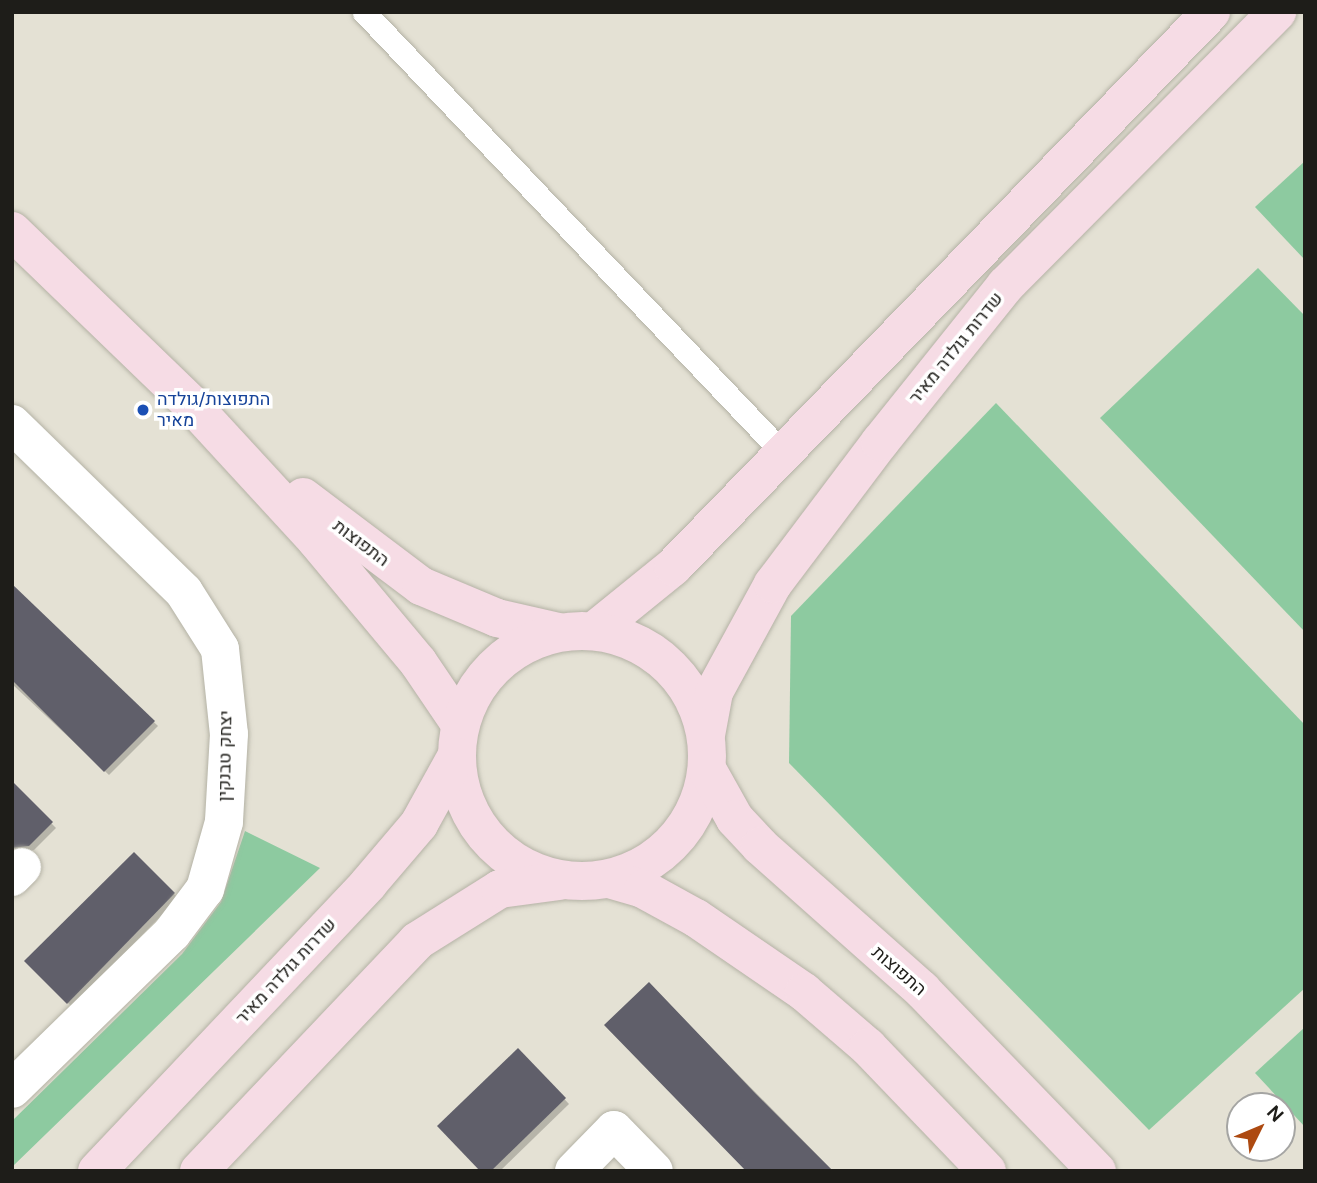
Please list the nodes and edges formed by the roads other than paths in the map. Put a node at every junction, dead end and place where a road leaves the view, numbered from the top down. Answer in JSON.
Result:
{"nodes":[{"id":1,"x":364,"y":12,"type":"edge"},
{"id":2,"x":1211,"y":12,"type":"edge"},
{"id":3,"x":1277,"y":12,"type":"edge"},
{"id":4,"x":12,"y":231,"type":"edge"},
{"id":5,"x":191,"y":404,"type":"junction"},
{"id":6,"x":12,"y":424,"type":"edge"},
{"id":7,"x":781,"y":451,"type":"junction"},
{"id":8,"x":576,"y":631,"type":"junction"},
{"id":9,"x":458,"y":740,"type":"junction"},
{"id":10,"x":707,"y":752,"type":"junction"},
{"id":11,"x":609,"y":879,"type":"junction"},
{"id":12,"x":565,"y":880,"type":"junction"},
{"id":13,"x":12,"y":1089,"type":"edge"},
{"id":14,"x":97,"y":1171,"type":"edge"},
{"id":15,"x":199,"y":1171,"type":"edge"},
{"id":16,"x":574,"y":1171,"type":"edge"},
{"id":17,"x":654,"y":1171,"type":"edge"},
{"id":18,"x":987,"y":1171,"type":"edge"},
{"id":19,"x":1097,"y":1171,"type":"edge"}],
"edges":[{"from":1,"to":7,"type":"lane"},
{"from":2,"to":7,"type":"main road"},
{"from":3,"to":10,"type":"main road","name":"שדרות גולדה מאיר"},
{"from":4,"to":5,"type":"main road","name":"התפוצות"},
{"from":5,"to":8,"type":"main road","name":"התפוצות"},
{"from":5,"to":9,"type":"main road","name":"התפוצות"},
{"from":6,"to":13,"type":"street","name":"יצחק טבנקין"},
{"from":7,"to":8,"type":"main road"},
{"from":8,"to":9,"type":"main road"},
{"from":8,"to":10,"type":"main road"},
{"from":9,"to":12,"type":"main road"},
{"from":9,"to":14,"type":"main road","name":"שדרות גולדה מאיר"},
{"from":10,"to":11,"type":"main road"},
{"from":10,"to":19,"type":"main road","name":"התפוצות"},
{"from":11,"to":12,"type":"main road"},
{"from":11,"to":18,"type":"main road"},
{"from":12,"to":15,"type":"main road"},
{"from":16,"to":17,"type":"street"}]}
